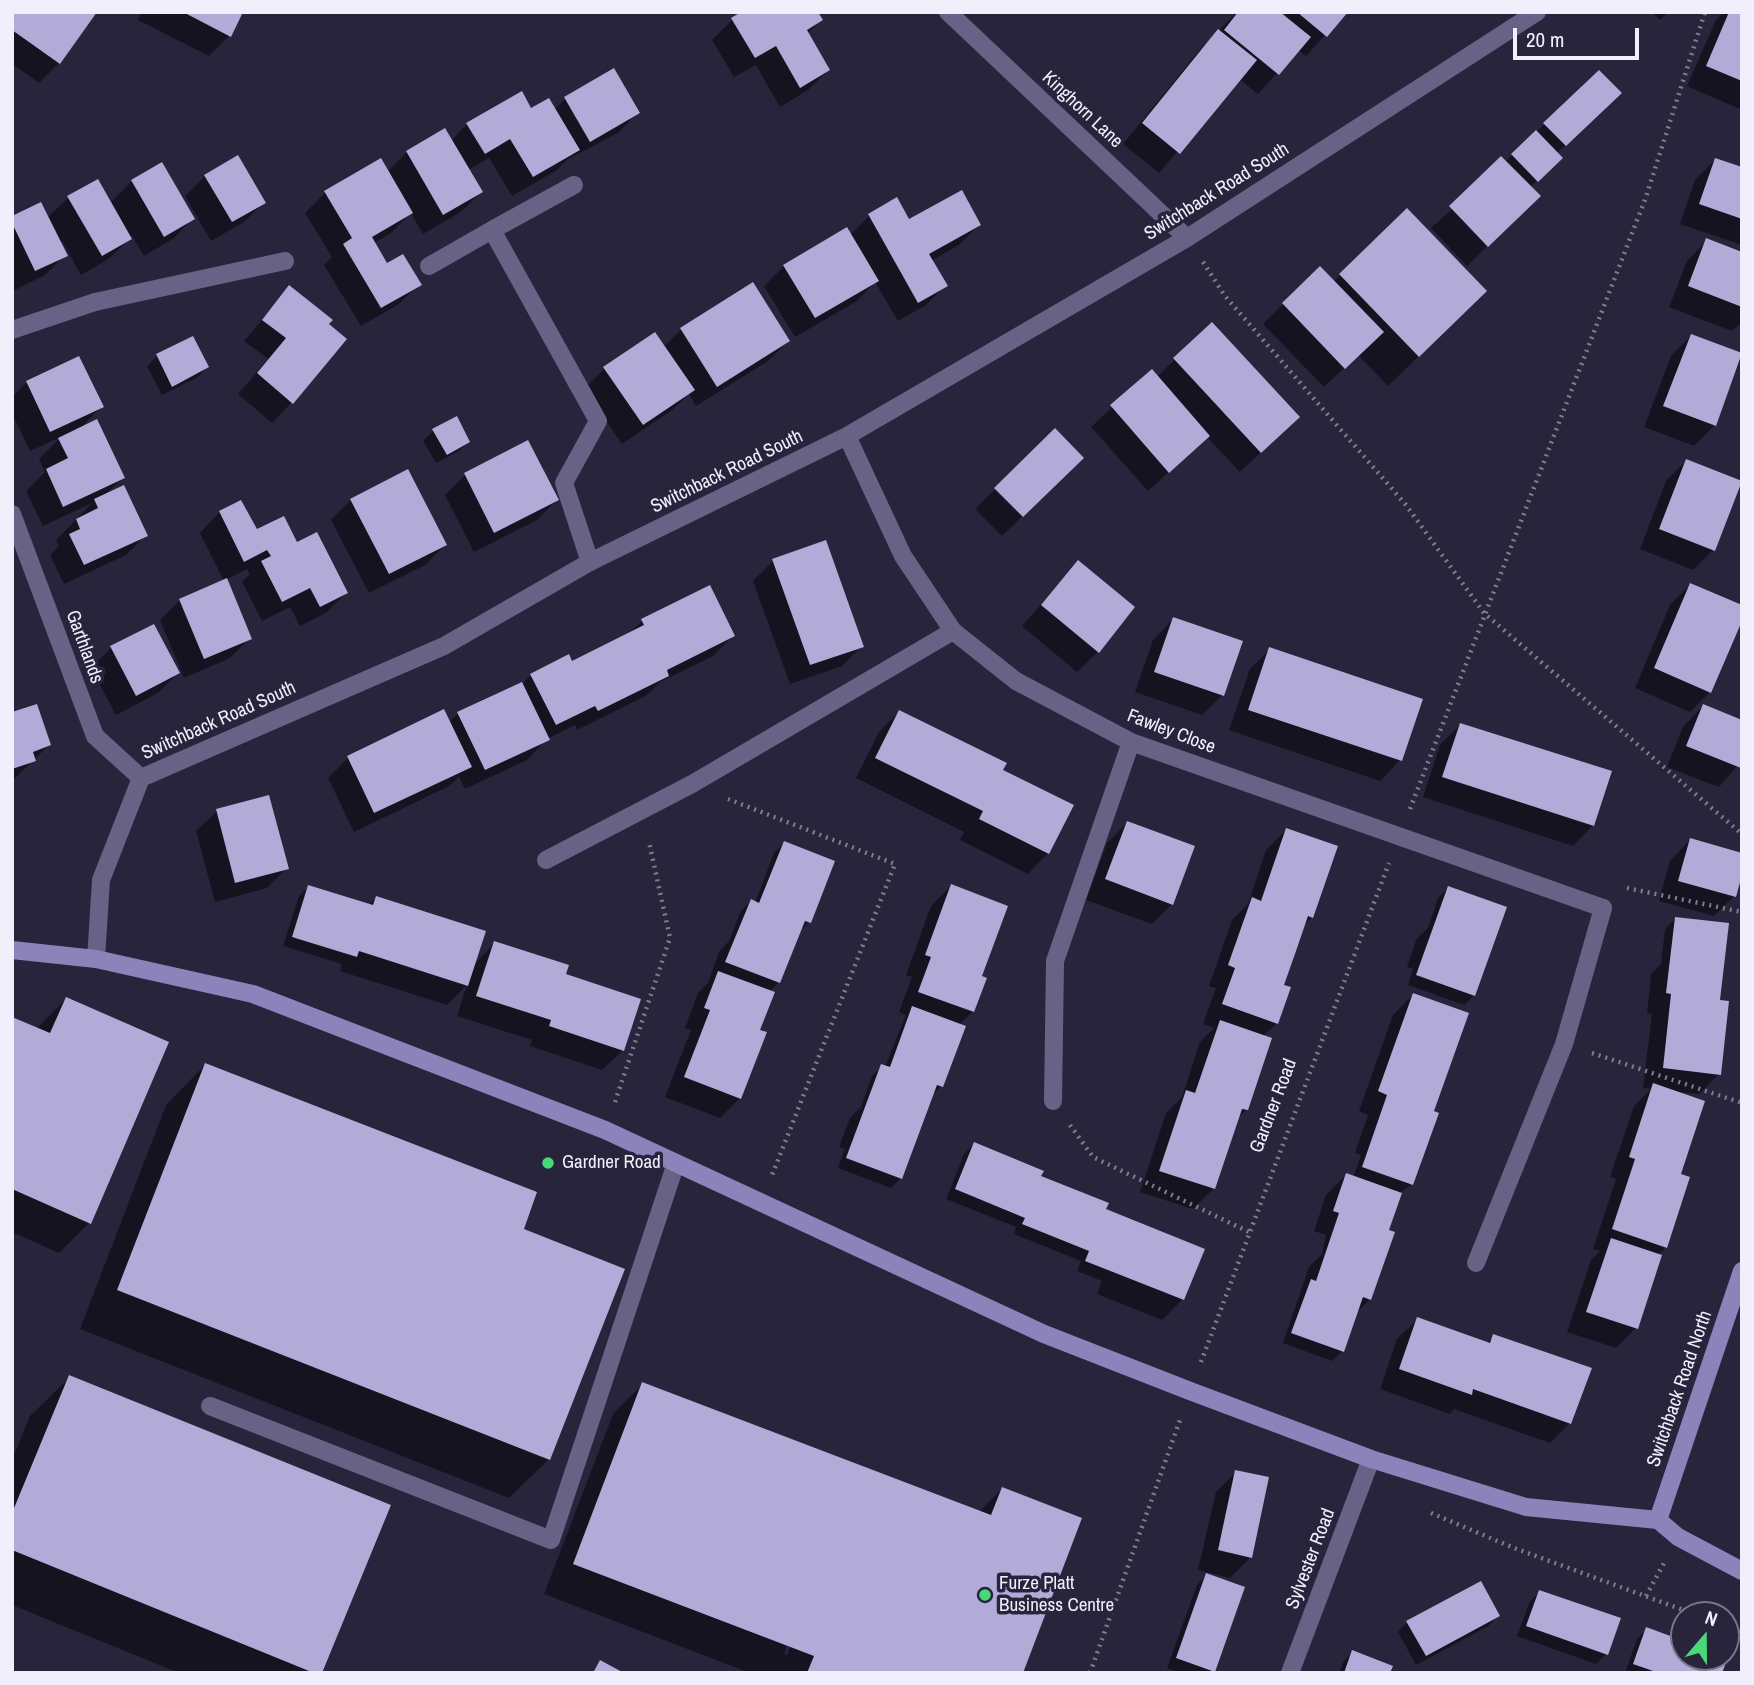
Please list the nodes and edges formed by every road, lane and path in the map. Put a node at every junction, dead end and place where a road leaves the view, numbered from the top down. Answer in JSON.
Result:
{"nodes":[{"id":1,"x":948,"y":12,"type":"edge"},
{"id":2,"x":1537,"y":12,"type":"edge"},
{"id":3,"x":1705,"y":12,"type":"edge"},
{"id":4,"x":574,"y":186,"type":"dead end"},
{"id":5,"x":492,"y":230,"type":"junction"},
{"id":6,"x":1187,"y":237,"type":"junction"},
{"id":7,"x":285,"y":261,"type":"dead end"},
{"id":8,"x":429,"y":266,"type":"dead end"},
{"id":9,"x":12,"y":330,"type":"edge"},
{"id":10,"x":847,"y":436,"type":"junction"},
{"id":11,"x":12,"y":514,"type":"edge"},
{"id":12,"x":590,"y":562,"type":"junction"},
{"id":13,"x":1483,"y":613,"type":"junction"},
{"id":14,"x":953,"y":631,"type":"junction"},
{"id":15,"x":1131,"y":742,"type":"junction"},
{"id":16,"x":141,"y":778,"type":"junction"},
{"id":17,"x":692,"y":784,"type":"junction"},
{"id":18,"x":642,"y":810,"type":"junction"},
{"id":19,"x":1742,"y":834,"type":"edge"},
{"id":20,"x":1399,"y":837,"type":"junction"},
{"id":21,"x":546,"y":860,"type":"dead end"},
{"id":22,"x":1603,"y":908,"type":"junction"},
{"id":23,"x":1742,"y":912,"type":"edge"},
{"id":24,"x":12,"y":950,"type":"edge"},
{"id":25,"x":96,"y":958,"type":"junction"},
{"id":26,"x":1564,"y":1044,"type":"junction"},
{"id":27,"x":1054,"y":1101,"type":"joint"},
{"id":28,"x":1742,"y":1103,"type":"edge"},
{"id":29,"x":606,"y":1130,"type":"junction"},
{"id":30,"x":676,"y":1166,"type":"junction"},
{"id":31,"x":762,"y":1201,"type":"junction"},
{"id":32,"x":1249,"y":1232,"type":"junction"},
{"id":33,"x":1476,"y":1263,"type":"dead end"},
{"id":34,"x":1742,"y":1271,"type":"edge"},
{"id":35,"x":1190,"y":1391,"type":"junction"},
{"id":36,"x":210,"y":1406,"type":"dead end"},
{"id":37,"x":1371,"y":1459,"type":"junction"},
{"id":38,"x":1430,"y":1512,"type":"dead end"},
{"id":39,"x":1658,"y":1520,"type":"junction"},
{"id":40,"x":1742,"y":1572,"type":"edge"},
{"id":41,"x":1670,"y":1605,"type":"edge"},
{"id":42,"x":1090,"y":1673,"type":"edge"},
{"id":43,"x":1290,"y":1673,"type":"edge"}],
"edges":[{"from":1,"to":6,"type":"street","name":"Kinghorn Lane"},
{"from":2,"to":6,"type":"street","name":"Switchback Road South"},
{"from":3,"to":13,"type":"path","name":"Gardner Road"},
{"from":4,"to":5,"type":"street"},
{"from":5,"to":8,"type":"street"},
{"from":5,"to":12,"type":"street"},
{"from":6,"to":10,"type":"street","name":"Switchback Road South"},
{"from":6,"to":13,"type":"path"},
{"from":7,"to":9,"type":"street"},
{"from":10,"to":12,"type":"street","name":"Switchback Road South"},
{"from":10,"to":14,"type":"street","name":"Fawley Close"},
{"from":11,"to":16,"type":"street","name":"Garthlands"},
{"from":12,"to":16,"type":"street","name":"Switchback Road South"},
{"from":13,"to":19,"type":"path"},
{"from":13,"to":20,"type":"path","name":"Gardner Road"},
{"from":14,"to":15,"type":"street","name":"Fawley Close"},
{"from":14,"to":17,"type":"street"},
{"from":15,"to":20,"type":"street","name":"Fawley Close"},
{"from":15,"to":27,"type":"street"},
{"from":16,"to":25,"type":"street","name":"Switchback Road South"},
{"from":17,"to":18,"type":"street"},
{"from":17,"to":31,"type":"path"},
{"from":18,"to":21,"type":"street"},
{"from":18,"to":29,"type":"path"},
{"from":20,"to":22,"type":"street","name":"Fawley Close"},
{"from":20,"to":32,"type":"path","name":"Gardner Road"},
{"from":22,"to":23,"type":"path"},
{"from":22,"to":26,"type":"street"},
{"from":24,"to":25,"type":"street"},
{"from":25,"to":29,"type":"street"},
{"from":26,"to":28,"type":"path"},
{"from":26,"to":33,"type":"street"},
{"from":27,"to":32,"type":"path"},
{"from":29,"to":30,"type":"street"},
{"from":30,"to":31,"type":"street"},
{"from":30,"to":36,"type":"street"},
{"from":31,"to":35,"type":"street"},
{"from":32,"to":35,"type":"path","name":"Gardner Road"},
{"from":34,"to":39,"type":"street","name":"Switchback Road North"},
{"from":35,"to":37,"type":"street"},
{"from":35,"to":42,"type":"path","name":"Gardner Road"},
{"from":37,"to":39,"type":"street"},
{"from":37,"to":43,"type":"street","name":"Sylvester Road"},
{"from":38,"to":41,"type":"path"},
{"from":39,"to":40,"type":"street"}]}
